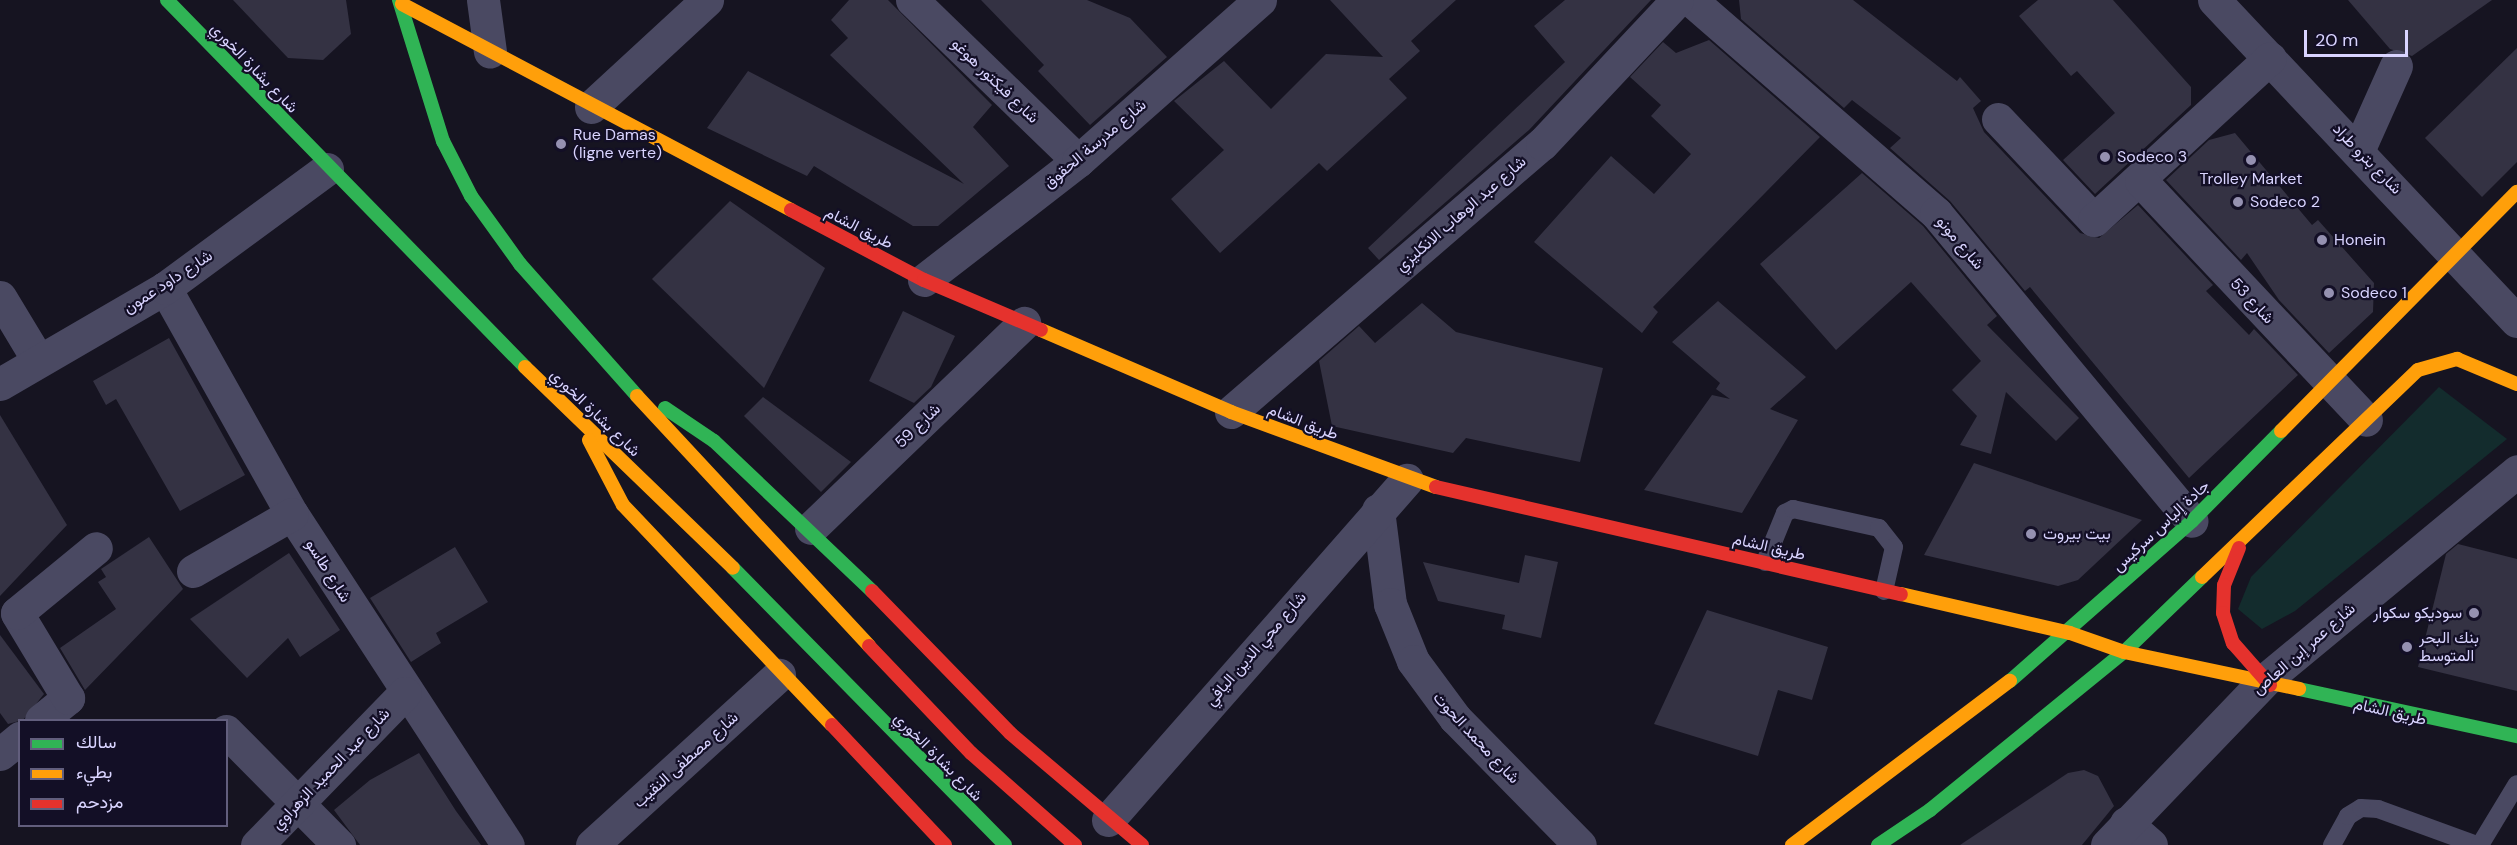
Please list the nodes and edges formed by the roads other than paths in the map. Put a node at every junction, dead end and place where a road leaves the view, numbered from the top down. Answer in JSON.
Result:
{"nodes":[{"id":1,"x":166,"y":0,"type":"edge"},
{"id":2,"x":483,"y":0,"type":"edge"},
{"id":3,"x":707,"y":0,"type":"edge"},
{"id":4,"x":912,"y":0,"type":"edge"},
{"id":5,"x":1260,"y":0,"type":"edge"},
{"id":6,"x":1677,"y":0,"type":"edge"},
{"id":7,"x":1691,"y":0,"type":"edge"},
{"id":8,"x":2214,"y":0,"type":"edge"},
{"id":9,"x":400,"y":2,"type":"edge"},
{"id":10,"x":490,"y":52,"type":"junction"},
{"id":11,"x":2270,"y":58,"type":"junction"},
{"id":12,"x":2396,"y":66,"type":"dead end"},
{"id":13,"x":591,"y":107,"type":"junction"},
{"id":14,"x":1998,"y":119,"type":"dead end"},
{"id":15,"x":2358,"y":151,"type":"junction"},
{"id":16,"x":1078,"y":161,"type":"junction"},
{"id":17,"x":327,"y":169,"type":"junction"},
{"id":18,"x":2140,"y":181,"type":"junction"},
{"id":19,"x":2517,"y":192,"type":"edge"},
{"id":20,"x":2456,"y":251,"type":"junction"},
{"id":21,"x":924,"y":280,"type":"junction"},
{"id":22,"x":165,"y":288,"type":"junction"},
{"id":23,"x":0,"y":297,"type":"edge"},
{"id":24,"x":2517,"y":321,"type":"edge"},
{"id":25,"x":1024,"y":323,"type":"junction"},
{"id":26,"x":38,"y":360,"type":"junction"},
{"id":27,"x":2329,"y":383,"type":"junction"},
{"id":28,"x":0,"y":384,"type":"edge"},
{"id":29,"x":2517,"y":384,"type":"edge"},
{"id":30,"x":635,"y":390,"type":"junction"},
{"id":31,"x":1231,"y":412,"type":"junction"},
{"id":32,"x":2366,"y":420,"type":"junction"},
{"id":33,"x":583,"y":427,"type":"junction"},
{"id":34,"x":2517,"y":471,"type":"edge"},
{"id":35,"x":1407,"y":480,"type":"junction"},
{"id":36,"x":1378,"y":510,"type":"junction"},
{"id":37,"x":292,"y":514,"type":"junction"},
{"id":38,"x":2192,"y":521,"type":"junction"},
{"id":39,"x":811,"y":528,"type":"junction"},
{"id":40,"x":2247,"y":534,"type":"junction"},
{"id":41,"x":96,"y":548,"type":"dead end"},
{"id":42,"x":1765,"y":562,"type":"junction"},
{"id":43,"x":193,"y":571,"type":"dead end"},
{"id":44,"x":1884,"y":591,"type":"junction"},
{"id":45,"x":2070,"y":633,"type":"junction"},
{"id":46,"x":2124,"y":652,"type":"junction"},
{"id":47,"x":779,"y":675,"type":"junction"},
{"id":48,"x":2266,"y":679,"type":"junction"},
{"id":49,"x":405,"y":693,"type":"junction"},
{"id":50,"x":2288,"y":703,"type":"dead end"},
{"id":51,"x":42,"y":719,"type":"edge"},
{"id":52,"x":228,"y":732,"type":"edge"},
{"id":53,"x":2517,"y":736,"type":"edge"},
{"id":54,"x":18,"y":740,"type":"edge"},
{"id":55,"x":0,"y":754,"type":"edge"},
{"id":56,"x":2517,"y":784,"type":"edge"},
{"id":57,"x":296,"y":806,"type":"junction"},
{"id":58,"x":1108,"y":820,"type":"junction"},
{"id":59,"x":2117,"y":834,"type":"edge"},
{"id":60,"x":257,"y":845,"type":"edge"},
{"id":61,"x":339,"y":845,"type":"edge"},
{"id":62,"x":508,"y":845,"type":"edge"},
{"id":63,"x":592,"y":845,"type":"edge"},
{"id":64,"x":945,"y":845,"type":"edge"},
{"id":65,"x":1005,"y":845,"type":"edge"},
{"id":66,"x":1075,"y":845,"type":"edge"},
{"id":67,"x":1142,"y":845,"type":"edge"},
{"id":68,"x":1580,"y":845,"type":"edge"},
{"id":69,"x":1792,"y":845,"type":"edge"},
{"id":70,"x":1878,"y":845,"type":"edge"},
{"id":71,"x":2151,"y":845,"type":"edge"},
{"id":72,"x":2332,"y":845,"type":"edge"},
{"id":73,"x":2478,"y":845,"type":"edge"}],
"edges":[{"from":1,"to":17,"type":"main road","name":"شارع بشارة الخوري"},
{"from":2,"to":10,"type":"street"},
{"from":3,"to":13,"type":"street"},
{"from":4,"to":16,"type":"street","name":"شارع فيكتور هوغو"},
{"from":5,"to":16,"type":"street","name":"شارع مدرسة الحقوق"},
{"from":6,"to":31,"type":"street","name":"شارع عبد الوهاب الانكليزي"},
{"from":7,"to":38,"type":"street","name":"شارع مونو"},
{"from":8,"to":11,"type":"street","name":"شارع بترو طراد"},
{"from":9,"to":10,"type":"main road","name":"طريق الشام"},
{"from":9,"to":30,"type":"main road","name":"شارع بشارة الخوري"},
{"from":10,"to":13,"type":"main road","name":"طريق الشام"},
{"from":11,"to":15,"type":"street","name":"شارع بترو طراد"},
{"from":11,"to":18,"type":"street"},
{"from":12,"to":15,"type":"street"},
{"from":13,"to":21,"type":"main road","name":"طريق الشام"},
{"from":14,"to":18,"type":"street"},
{"from":15,"to":20,"type":"street","name":"شارع بترو طراد"},
{"from":16,"to":21,"type":"street","name":"شارع مدرسة الحقوق"},
{"from":17,"to":22,"type":"street","name":"شارع داود عمون"},
{"from":17,"to":33,"type":"main road","name":"شارع بشارة الخوري"},
{"from":18,"to":27,"type":"street","name":"شارع 53"},
{"from":19,"to":20,"type":"main road","name":"جادة إلياس سركيس"},
{"from":20,"to":24,"type":"street","name":"شارع بترو طراد"},
{"from":20,"to":27,"type":"main road","name":"جادة إلياس سركيس"},
{"from":21,"to":25,"type":"main road","name":"طريق الشام"},
{"from":22,"to":26,"type":"street","name":"شارع داود عمون"},
{"from":22,"to":37,"type":"street","name":"شارع طاسو"},
{"from":23,"to":26,"type":"street"},
{"from":25,"to":31,"type":"main road","name":"طريق الشام"},
{"from":25,"to":39,"type":"street","name":"شارع 59"},
{"from":26,"to":28,"type":"street","name":"شارع داود عمون"},
{"from":27,"to":32,"type":"street","name":"شارع 53"},
{"from":27,"to":38,"type":"main road","name":"جادة إلياس سركيس"},
{"from":29,"to":32,"type":"main road"},
{"from":30,"to":39,"type":"main road"},
{"from":30,"to":66,"type":"main road","name":"شارع بشارة الخوري"},
{"from":31,"to":35,"type":"main road","name":"طريق الشام"},
{"from":32,"to":40,"type":"main road"},
{"from":33,"to":47,"type":"main road"},
{"from":33,"to":65,"type":"main road","name":"شارع بشارة الخوري"},
{"from":34,"to":48,"type":"street","name":"شارع عمر إبن العاص"},
{"from":35,"to":36,"type":"street","name":"شارع محي الدين اليافي"},
{"from":35,"to":42,"type":"main road","name":"طريق الشام"},
{"from":36,"to":58,"type":"street","name":"شارع محي الدين اليافي"},
{"from":36,"to":68,"type":"street","name":"شارع محمد الحوت"},
{"from":37,"to":43,"type":"street"},
{"from":37,"to":49,"type":"street","name":"شارع طاسو"},
{"from":38,"to":45,"type":"main road","name":"جادة إلياس سركيس"},
{"from":39,"to":58,"type":"main road"},
{"from":40,"to":46,"type":"main road"},
{"from":40,"to":48,"type":"main road"},
{"from":41,"to":51,"type":"street"},
{"from":42,"to":44,"type":"main road","name":"طريق الشام"},
{"from":42,"to":44,"type":"lane"},
{"from":44,"to":45,"type":"main road","name":"طريق الشام"},
{"from":45,"to":46,"type":"main road","name":"طريق الشام"},
{"from":45,"to":69,"type":"main road","name":"جادة إلياس سركيس"},
{"from":46,"to":48,"type":"main road","name":"طريق الشام"},
{"from":46,"to":70,"type":"main road"},
{"from":47,"to":63,"type":"street","name":"شارع مصطفى النقيب"},
{"from":47,"to":64,"type":"main road"},
{"from":48,"to":50,"type":"main road"},
{"from":48,"to":53,"type":"main road","name":"طريق الشام"},
{"from":48,"to":59,"type":"street","name":"شارع عمر إبن العاص"},
{"from":49,"to":57,"type":"street","name":"شارع عبد الحميد الزهراوي"},
{"from":49,"to":62,"type":"street","name":"شارع طاسو"},
{"from":52,"to":57,"type":"street"},
{"from":54,"to":55,"type":"street"},
{"from":56,"to":73,"type":"lane"},
{"from":57,"to":60,"type":"street","name":"شارع عبد الحميد الزهراوي"},
{"from":57,"to":61,"type":"street"},
{"from":58,"to":67,"type":"main road"},
{"from":59,"to":71,"type":"street"},
{"from":72,"to":73,"type":"lane"}]}
